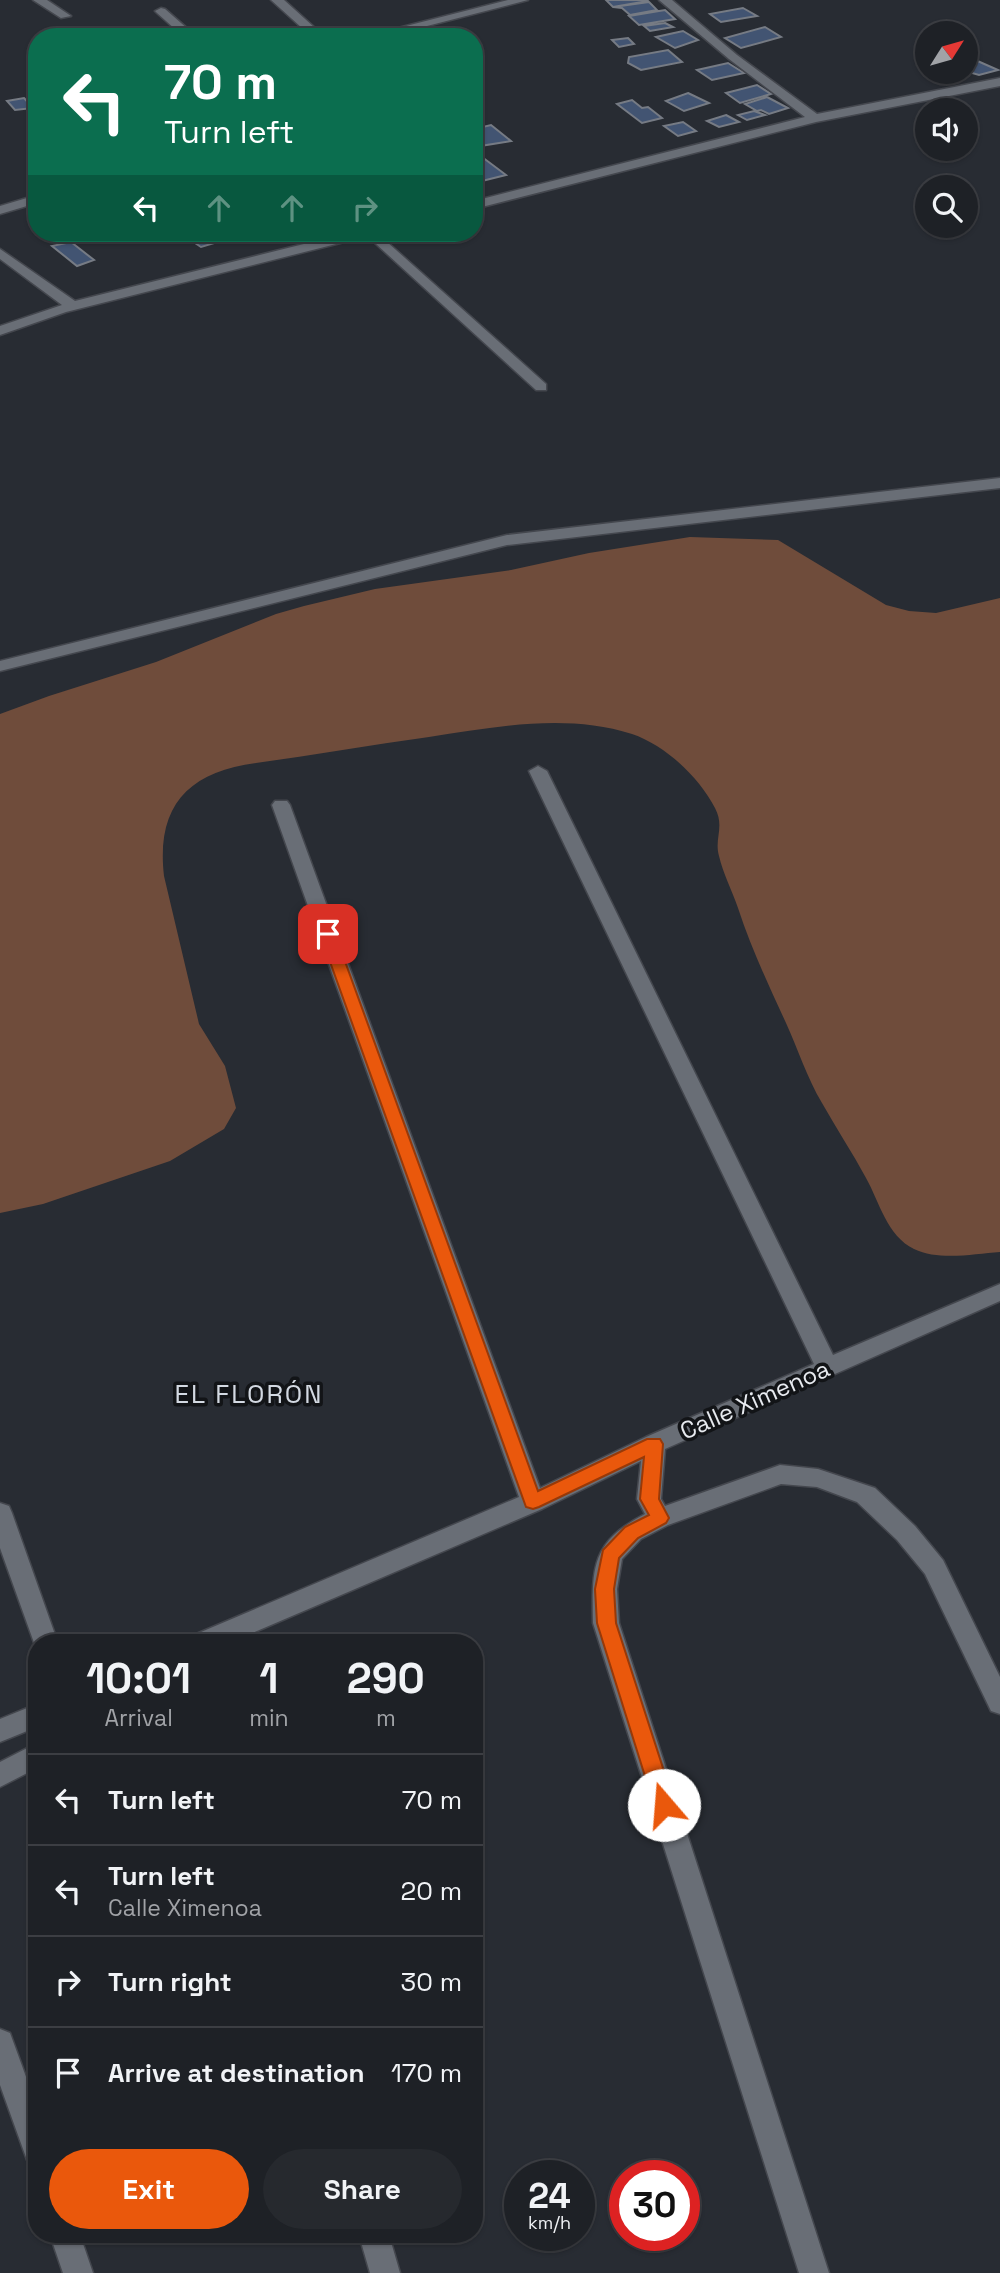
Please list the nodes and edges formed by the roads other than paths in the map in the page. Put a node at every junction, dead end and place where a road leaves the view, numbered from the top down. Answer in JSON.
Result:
{"nodes":[{"id":1,"x":39,"y":0,"type":"edge"},
{"id":2,"x":277,"y":0,"type":"edge"},
{"id":3,"x":522,"y":0,"type":"edge"},
{"id":4,"x":665,"y":0,"type":"edge"},
{"id":5,"x":161,"y":11,"type":"dead end"},
{"id":6,"x":65,"y":16,"type":"dead end"},
{"id":7,"x":181,"y":28,"type":"edge"},
{"id":8,"x":309,"y":28,"type":"edge"},
{"id":9,"x":406,"y":28,"type":"edge"},
{"id":10,"x":1000,"y":82,"type":"edge"},
{"id":11,"x":815,"y":118,"type":"junction"},
{"id":12,"x":28,"y":202,"type":"edge"},
{"id":13,"x":483,"y":203,"type":"edge"},
{"id":14,"x":0,"y":210,"type":"edge"},
{"id":15,"x":327,"y":242,"type":"edge"},
{"id":16,"x":380,"y":242,"type":"edge"},
{"id":17,"x":0,"y":253,"type":"edge"},
{"id":18,"x":73,"y":306,"type":"junction"},
{"id":19,"x":0,"y":331,"type":"edge"},
{"id":20,"x":541,"y":387,"type":"dead end"},
{"id":21,"x":1000,"y":483,"type":"edge"},
{"id":22,"x":0,"y":666,"type":"edge"},
{"id":23,"x":538,"y":771,"type":"dead end"},
{"id":24,"x":281,"y":805,"type":"dead end"},
{"id":25,"x":1000,"y":1292,"type":"edge"},
{"id":26,"x":828,"y":1368,"type":"junction"},
{"id":27,"x":654,"y":1444,"type":"junction"},
{"id":28,"x":533,"y":1502,"type":"junction"},
{"id":29,"x":0,"y":1513,"type":"edge"},
{"id":30,"x":659,"y":1518,"type":"junction"},
{"id":31,"x":42,"y":1634,"type":"edge"},
{"id":32,"x":224,"y":1634,"type":"edge"},
{"id":33,"x":1000,"y":1703,"type":"edge"},
{"id":34,"x":28,"y":1719,"type":"edge"},
{"id":35,"x":0,"y":1731,"type":"edge"},
{"id":36,"x":28,"y":1759,"type":"edge"},
{"id":37,"x":0,"y":1775,"type":"edge"},
{"id":38,"x":0,"y":2043,"type":"edge"},
{"id":39,"x":28,"y":2124,"type":"edge"},
{"id":40,"x":68,"y":2243,"type":"edge"},
{"id":41,"x":376,"y":2243,"type":"edge"},
{"id":42,"x":78,"y":2273,"type":"edge"},
{"id":43,"x":385,"y":2273,"type":"edge"},
{"id":44,"x":814,"y":2273,"type":"edge"}],
"edges":[{"from":1,"to":6,"type":"street"},
{"from":2,"to":8,"type":"street"},
{"from":3,"to":9,"type":"street"},
{"from":4,"to":11,"type":"street"},
{"from":5,"to":7,"type":"street"},
{"from":10,"to":11,"type":"street"},
{"from":11,"to":13,"type":"street"},
{"from":12,"to":14,"type":"street"},
{"from":15,"to":18,"type":"street"},
{"from":16,"to":20,"type":"lane"},
{"from":17,"to":18,"type":"street"},
{"from":18,"to":19,"type":"street"},
{"from":21,"to":22,"type":"street"},
{"from":23,"to":26,"type":"street"},
{"from":24,"to":28,"type":"street"},
{"from":25,"to":26,"type":"street","name":"Calle Ximenoa"},
{"from":26,"to":27,"type":"street","name":"Calle Ximenoa"},
{"from":27,"to":28,"type":"street","name":"Calle Ximenoa"},
{"from":27,"to":30,"type":"street"},
{"from":28,"to":32,"type":"street","name":"Calle Ximenoa"},
{"from":29,"to":31,"type":"street"},
{"from":30,"to":33,"type":"street"},
{"from":30,"to":44,"type":"street"},
{"from":34,"to":35,"type":"street"},
{"from":36,"to":37,"type":"street"},
{"from":38,"to":39,"type":"street"},
{"from":40,"to":42,"type":"street"},
{"from":41,"to":43,"type":"street"}]}
